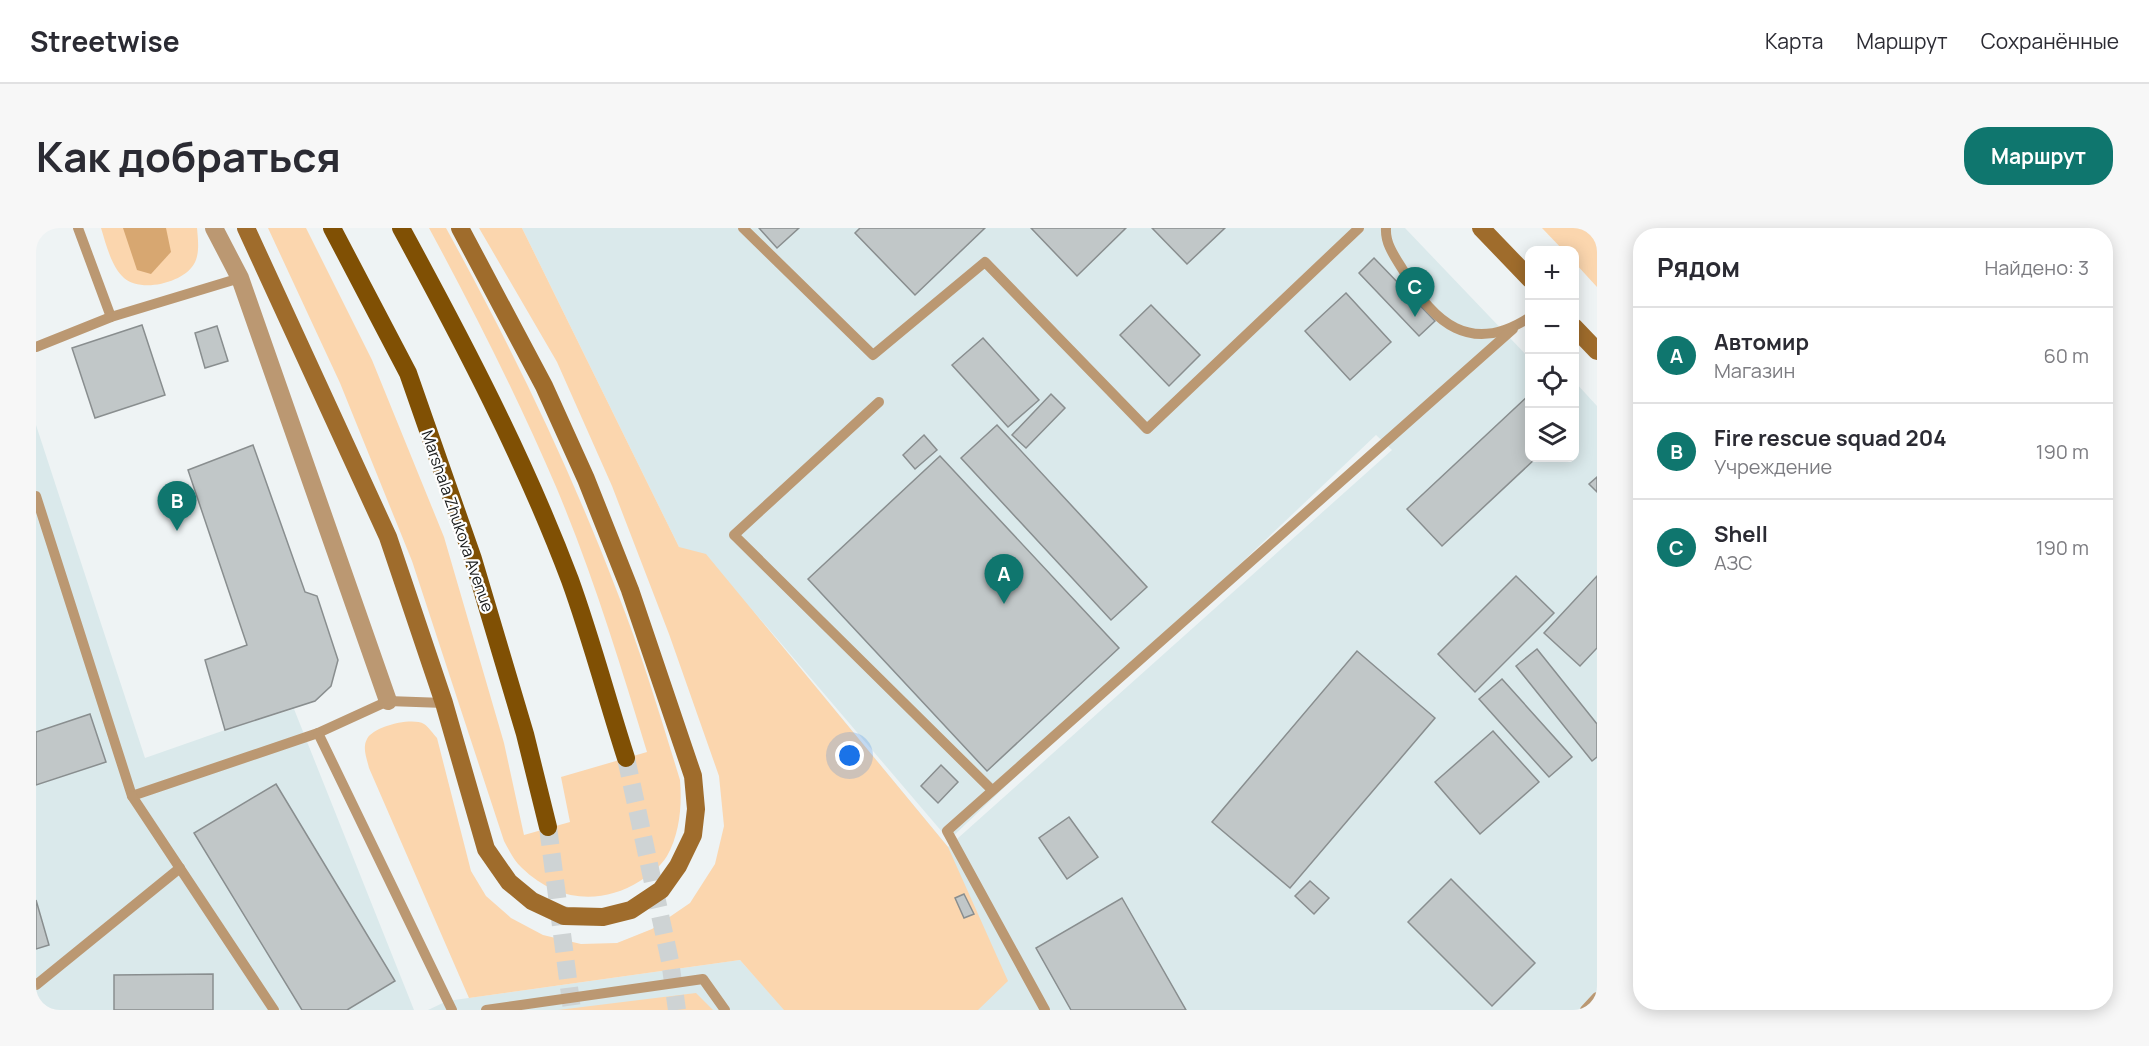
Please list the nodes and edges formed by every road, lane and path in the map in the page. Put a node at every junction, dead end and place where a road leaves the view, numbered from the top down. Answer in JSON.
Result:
{"nodes":[{"id":1,"x":78,"y":228,"type":"edge"},
{"id":2,"x":214,"y":228,"type":"edge"},
{"id":3,"x":246,"y":228,"type":"edge"},
{"id":4,"x":332,"y":228,"type":"edge"},
{"id":5,"x":401,"y":228,"type":"edge"},
{"id":6,"x":460,"y":228,"type":"edge"},
{"id":7,"x":743,"y":228,"type":"edge"},
{"id":8,"x":1359,"y":228,"type":"edge"},
{"id":9,"x":1386,"y":228,"type":"edge"},
{"id":10,"x":1481,"y":228,"type":"edge"},
{"id":11,"x":1525,"y":274,"type":"edge"},
{"id":12,"x":240,"y":278,"type":"junction"},
{"id":13,"x":111,"y":317,"type":"junction"},
{"id":14,"x":1525,"y":321,"type":"edge"},
{"id":15,"x":1513,"y":329,"type":"junction"},
{"id":16,"x":1579,"y":331,"type":"edge"},
{"id":17,"x":36,"y":347,"type":"edge"},
{"id":18,"x":1597,"y":351,"type":"edge"},
{"id":19,"x":879,"y":402,"type":"dead end"},
{"id":20,"x":36,"y":496,"type":"edge"},
{"id":21,"x":388,"y":701,"type":"junction"},
{"id":22,"x":444,"y":703,"type":"junction"},
{"id":23,"x":318,"y":733,"type":"junction"},
{"id":24,"x":626,"y":758,"type":"tunnel mouth"},
{"id":25,"x":992,"y":790,"type":"junction"},
{"id":26,"x":132,"y":796,"type":"junction"},
{"id":27,"x":548,"y":827,"type":"tunnel mouth"},
{"id":28,"x":180,"y":868,"type":"junction"},
{"id":29,"x":36,"y":985,"type":"edge"},
{"id":30,"x":1597,"y":997,"type":"edge"},
{"id":31,"x":1044,"y":1009,"type":"edge"},
{"id":32,"x":274,"y":1010,"type":"edge"},
{"id":33,"x":452,"y":1010,"type":"edge"},
{"id":34,"x":486,"y":1010,"type":"edge"},
{"id":35,"x":725,"y":1010,"type":"edge"},
{"id":36,"x":1585,"y":1010,"type":"edge"}],
"edges":[{"from":1,"to":13,"type":"lane"},
{"from":2,"to":12,"type":"street"},
{"from":3,"to":22,"type":"main road"},
{"from":4,"to":27,"type":"main road","name":"Marshala Zhukova Avenue"},
{"from":5,"to":24,"type":"main road"},
{"from":6,"to":22,"type":"main road"},
{"from":7,"to":8,"type":"lane"},
{"from":9,"to":15,"type":"lane"},
{"from":10,"to":11,"type":"main road"},
{"from":12,"to":13,"type":"lane"},
{"from":12,"to":21,"type":"street"},
{"from":13,"to":17,"type":"lane"},
{"from":14,"to":15,"type":"lane"},
{"from":15,"to":25,"type":"lane"},
{"from":16,"to":18,"type":"main road"},
{"from":19,"to":25,"type":"lane"},
{"from":20,"to":26,"type":"lane"},
{"from":21,"to":22,"type":"lane"},
{"from":21,"to":23,"type":"lane"},
{"from":23,"to":26,"type":"lane"},
{"from":23,"to":33,"type":"lane"},
{"from":25,"to":31,"type":"lane"},
{"from":26,"to":28,"type":"lane"},
{"from":28,"to":29,"type":"lane"},
{"from":28,"to":32,"type":"lane"},
{"from":30,"to":36,"type":"lane"},
{"from":34,"to":35,"type":"lane"}]}
